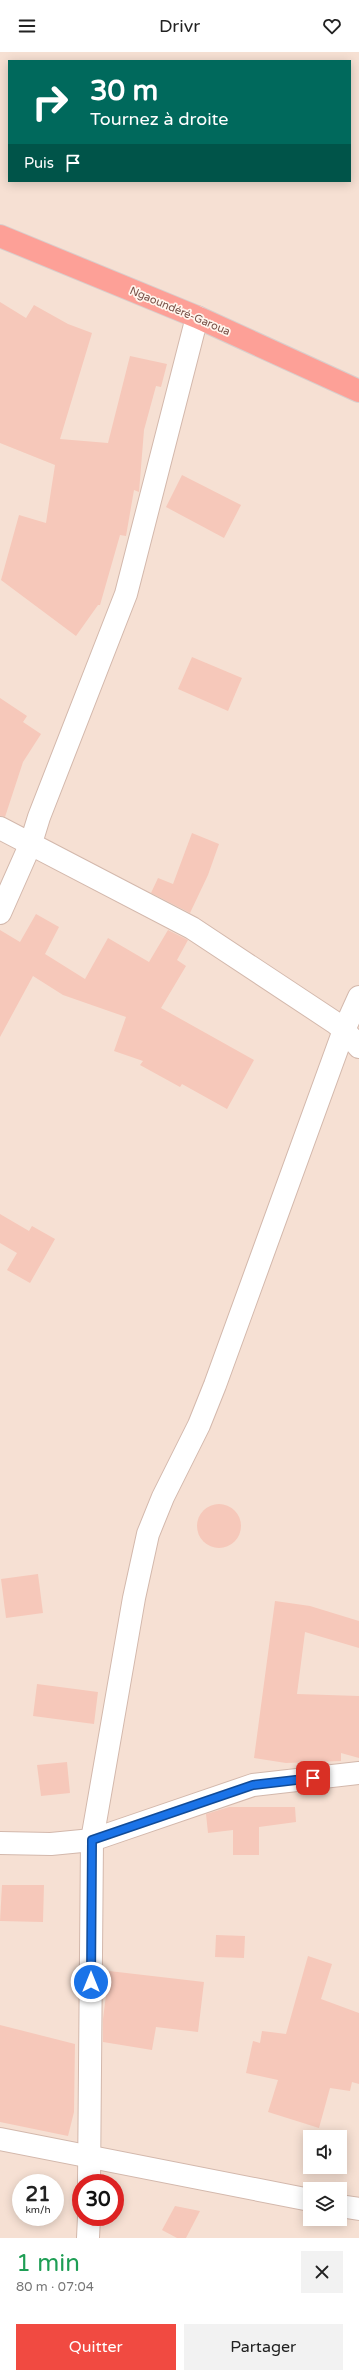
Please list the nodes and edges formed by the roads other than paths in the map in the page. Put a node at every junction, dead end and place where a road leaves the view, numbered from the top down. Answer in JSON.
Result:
{"nodes":[{"id":1,"x":0,"y":236,"type":"edge"},
{"id":2,"x":197,"y":317,"type":"junction"},
{"id":3,"x":359,"y":391,"type":"edge"},
{"id":4,"x":0,"y":828,"type":"edge"},
{"id":5,"x":31,"y":843,"type":"junction"},
{"id":6,"x":0,"y":913,"type":"edge"},
{"id":7,"x":359,"y":997,"type":"edge"},
{"id":8,"x":344,"y":1030,"type":"junction"},
{"id":9,"x":359,"y":1047,"type":"edge"},
{"id":10,"x":359,"y":1773,"type":"edge"},
{"id":11,"x":92,"y":1840,"type":"junction"},
{"id":12,"x":0,"y":1843,"type":"edge"},
{"id":13,"x":0,"y":2139,"type":"edge"},
{"id":14,"x":90,"y":2155,"type":"junction"},
{"id":15,"x":89,"y":2174,"type":"edge"},
{"id":16,"x":303,"y":2199,"type":"edge"},
{"id":17,"x":347,"y":2207,"type":"edge"},
{"id":18,"x":359,"y":2209,"type":"edge"},
{"id":19,"x":89,"y":2226,"type":"edge"},
{"id":20,"x":88,"y":2238,"type":"edge"}],
"edges":[{"from":1,"to":2,"type":"highway","name":"Ngaoundéré-Garoua"},
{"from":2,"to":3,"type":"highway","name":"Ngaoundéré-Garoua"},
{"from":2,"to":5,"type":"street"},
{"from":4,"to":5,"type":"street"},
{"from":5,"to":6,"type":"street"},
{"from":5,"to":8,"type":"street"},
{"from":7,"to":8,"type":"street"},
{"from":8,"to":9,"type":"street"},
{"from":8,"to":11,"type":"street"},
{"from":10,"to":11,"type":"street"},
{"from":11,"to":12,"type":"street"},
{"from":11,"to":14,"type":"street"},
{"from":13,"to":14,"type":"street"},
{"from":14,"to":15,"type":"street"},
{"from":14,"to":16,"type":"street"},
{"from":17,"to":18,"type":"street"},
{"from":19,"to":20,"type":"street"}]}
